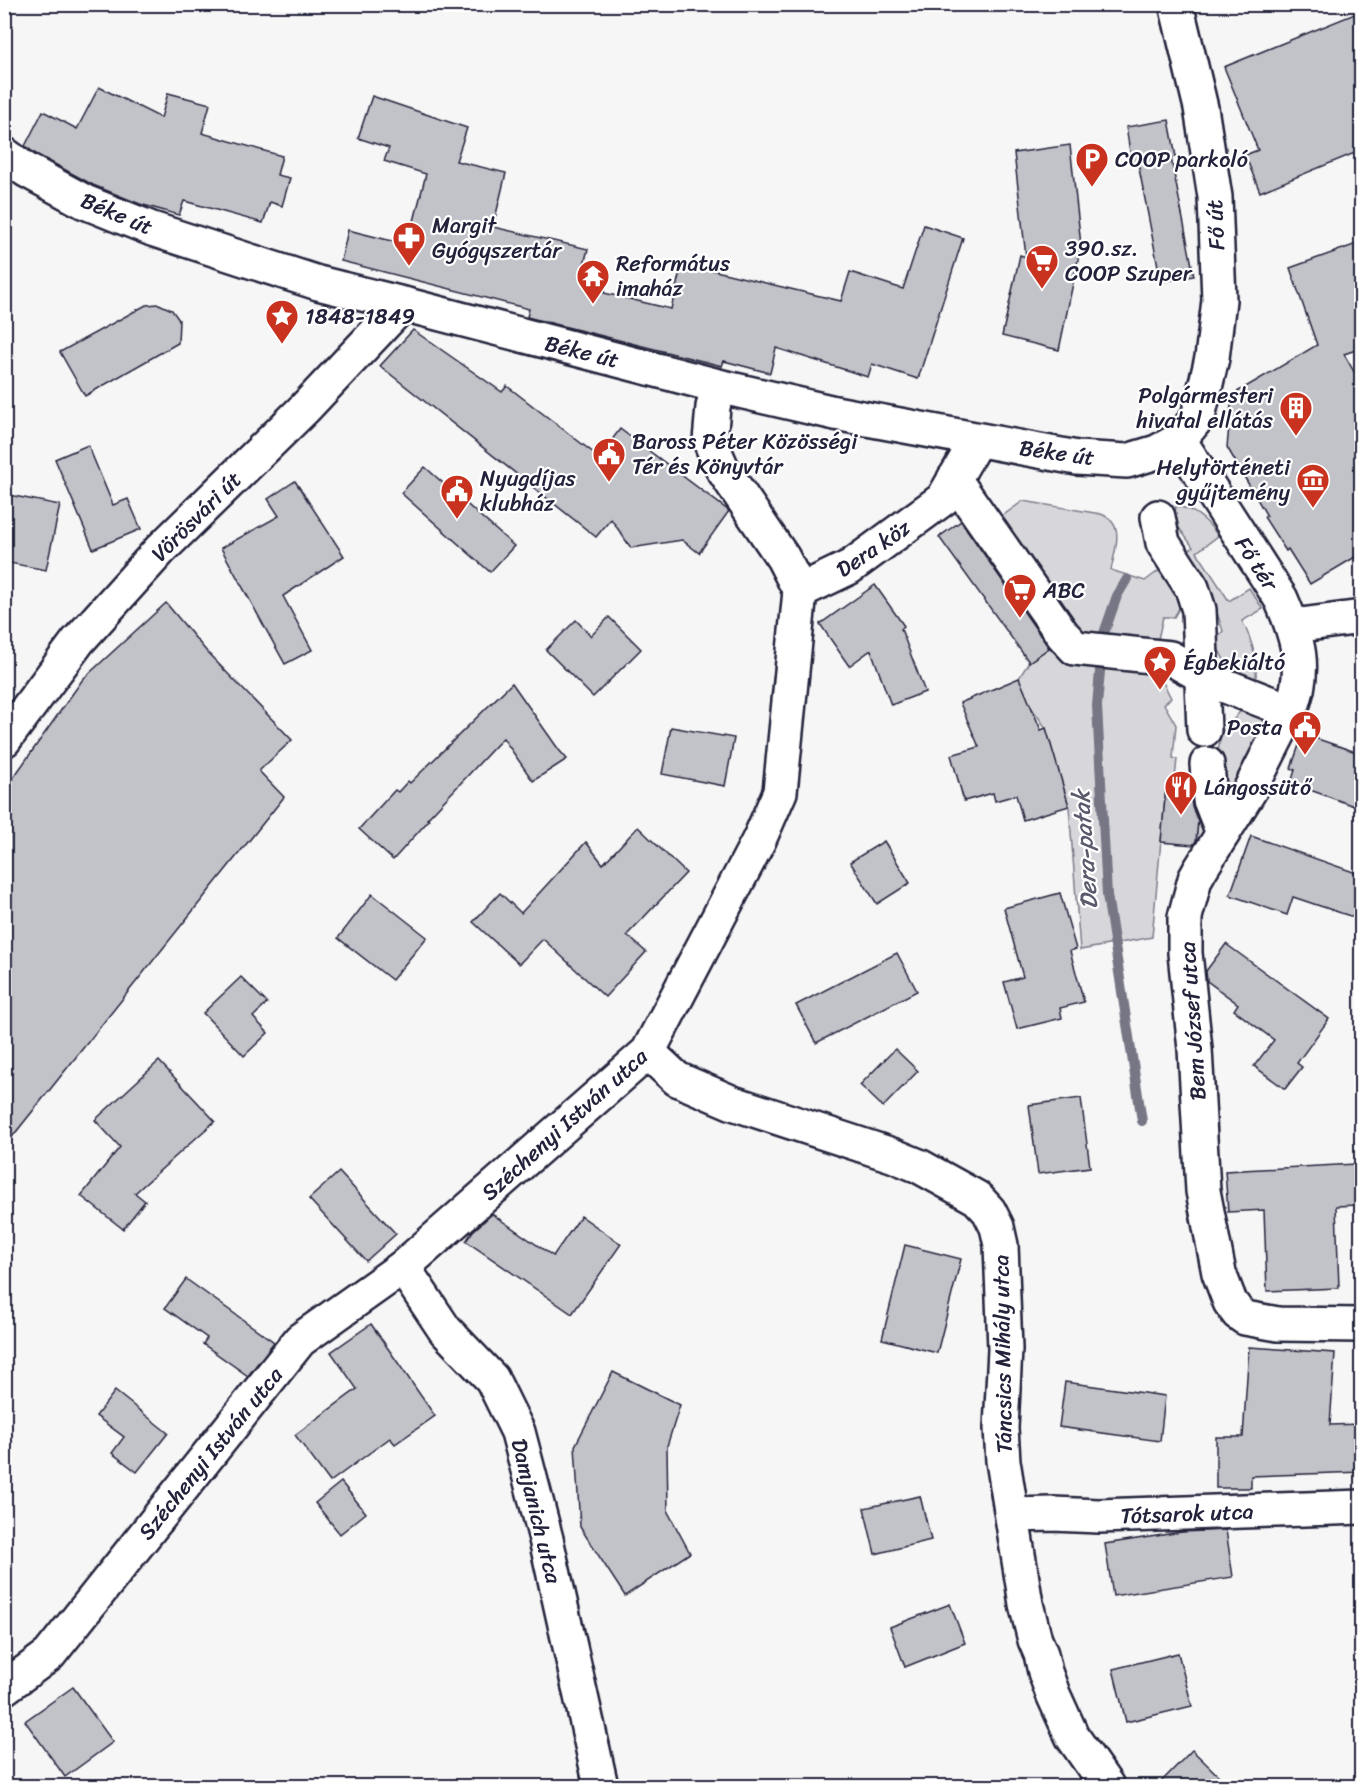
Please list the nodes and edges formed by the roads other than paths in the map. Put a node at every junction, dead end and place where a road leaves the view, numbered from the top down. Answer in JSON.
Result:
{"nodes":[{"id":1,"x":1176,"y":4,"type":"edge"},
{"id":2,"x":4,"y":154,"type":"edge"},
{"id":3,"x":404,"y":304,"type":"junction"},
{"id":4,"x":718,"y":386,"type":"junction"},
{"id":5,"x":977,"y":440,"type":"junction"},
{"id":6,"x":1179,"y":440,"type":"junction"},
{"id":7,"x":949,"y":489,"type":"junction"},
{"id":8,"x":1158,"y":517,"type":"dead end"},
{"id":9,"x":800,"y":591,"type":"junction"},
{"id":10,"x":1362,"y":617,"type":"edge"},
{"id":11,"x":1293,"y":626,"type":"junction"},
{"id":12,"x":1200,"y":675,"type":"junction"},
{"id":13,"x":1290,"y":711,"type":"junction"},
{"id":14,"x":1204,"y":730,"type":"dead end"},
{"id":15,"x":4,"y":740,"type":"edge"},
{"id":16,"x":1207,"y":764,"type":"dead end"},
{"id":17,"x":1223,"y":833,"type":"junction"},
{"id":18,"x":648,"y":1052,"type":"junction"},
{"id":19,"x":403,"y":1267,"type":"junction"},
{"id":20,"x":1362,"y":1325,"type":"edge"},
{"id":21,"x":1362,"y":1507,"type":"edge"},
{"id":22,"x":1012,"y":1515,"type":"junction"},
{"id":23,"x":4,"y":1688,"type":"edge"},
{"id":24,"x":602,"y":1786,"type":"edge"},
{"id":25,"x":1107,"y":1786,"type":"edge"}],
"edges":[{"from":1,"to":6,"type":"street","name":"Fő út"},
{"from":2,"to":3,"type":"street","name":"Béke út"},
{"from":3,"to":4,"type":"street","name":"Béke út"},
{"from":3,"to":15,"type":"street","name":"Vörösvári út"},
{"from":4,"to":5,"type":"street","name":"Béke út"},
{"from":4,"to":9,"type":"street"},
{"from":5,"to":6,"type":"street","name":"Béke út"},
{"from":5,"to":7,"type":"street"},
{"from":6,"to":11,"type":"street","name":"Fő tér"},
{"from":7,"to":9,"type":"street","name":"Dera köz"},
{"from":7,"to":12,"type":"street"},
{"from":8,"to":12,"type":"street"},
{"from":9,"to":18,"type":"street","name":"Széchenyi István utca"},
{"from":10,"to":11,"type":"street"},
{"from":11,"to":13,"type":"street","name":"Bem József utca"},
{"from":12,"to":13,"type":"street"},
{"from":12,"to":14,"type":"street"},
{"from":13,"to":17,"type":"street","name":"Bem József utca"},
{"from":16,"to":17,"type":"street"},
{"from":17,"to":20,"type":"street","name":"Bem József utca"},
{"from":18,"to":19,"type":"street","name":"Széchenyi István utca"},
{"from":18,"to":22,"type":"street","name":"Táncsics Mihály utca"},
{"from":19,"to":23,"type":"street","name":"Széchenyi István utca"},
{"from":19,"to":24,"type":"street","name":"Damjanich utca"},
{"from":21,"to":22,"type":"street","name":"Tótsarok utca"},
{"from":22,"to":25,"type":"street","name":"Táncsics Mihály utca"}]}
